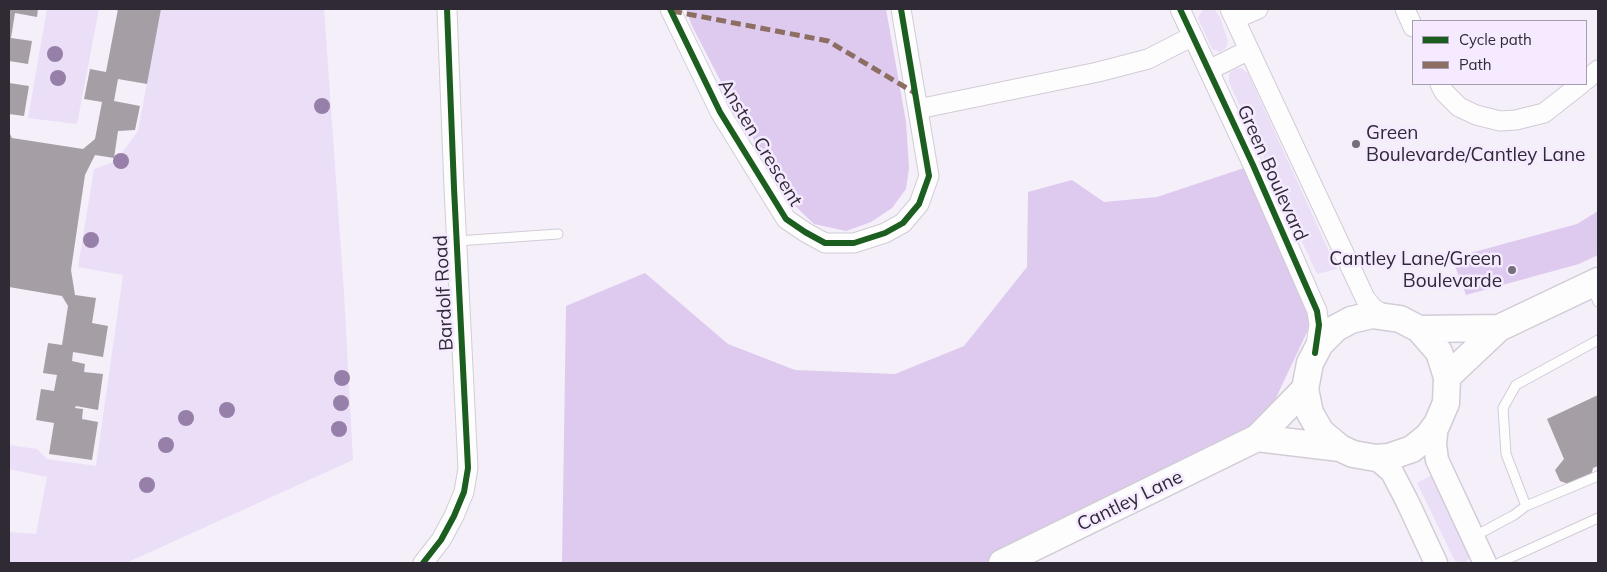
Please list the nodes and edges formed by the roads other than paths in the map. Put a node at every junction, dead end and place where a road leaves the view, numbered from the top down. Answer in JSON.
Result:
{"nodes":[{"id":1,"x":448,"y":9,"type":"edge"},
{"id":2,"x":670,"y":9,"type":"edge"},
{"id":3,"x":901,"y":9,"type":"edge"},
{"id":4,"x":1180,"y":9,"type":"edge"},
{"id":5,"x":1258,"y":9,"type":"edge"},
{"id":6,"x":1404,"y":9,"type":"edge"},
{"id":7,"x":1233,"y":14,"type":"edge"},
{"id":8,"x":1412,"y":25,"type":"edge"},
{"id":9,"x":1193,"y":36,"type":"junction"},
{"id":10,"x":1249,"y":50,"type":"junction"},
{"id":11,"x":1209,"y":70,"type":"junction"},
{"id":12,"x":1598,"y":70,"type":"edge"},
{"id":13,"x":1587,"y":79,"type":"edge"},
{"id":14,"x":1440,"y":85,"type":"edge"},
{"id":15,"x":1580,"y":85,"type":"edge"},
{"id":16,"x":918,"y":109,"type":"junction"},
{"id":17,"x":558,"y":234,"type":"dead end"},
{"id":18,"x":457,"y":241,"type":"junction"},
{"id":19,"x":1596,"y":290,"type":"edge"},
{"id":20,"x":1387,"y":317,"type":"junction"},
{"id":21,"x":1498,"y":328,"type":"junction"},
{"id":22,"x":1419,"y":329,"type":"junction"},
{"id":23,"x":1598,"y":340,"type":"edge"},
{"id":24,"x":1314,"y":353,"type":"junction"},
{"id":25,"x":1448,"y":376,"type":"junction"},
{"id":26,"x":1305,"y":389,"type":"junction"},
{"id":27,"x":1437,"y":424,"type":"junction"},
{"id":28,"x":1256,"y":438,"type":"junction"},
{"id":29,"x":1340,"y":448,"type":"junction"},
{"id":30,"x":1376,"y":458,"type":"junction"},
{"id":31,"x":1598,"y":476,"type":"edge"},
{"id":32,"x":1526,"y":506,"type":"junction"},
{"id":33,"x":1598,"y":518,"type":"edge"},
{"id":34,"x":1472,"y":537,"type":"junction"},
{"id":35,"x":423,"y":563,"type":"edge"},
{"id":36,"x":1002,"y":563,"type":"edge"},
{"id":37,"x":1436,"y":563,"type":"edge"},
{"id":38,"x":1485,"y":563,"type":"edge"},
{"id":39,"x":1499,"y":563,"type":"edge"}],
"edges":[{"from":1,"to":18,"type":"street","name":"Bardolf Road"},
{"from":2,"to":16,"type":"street","name":"Ansten Crescent"},
{"from":3,"to":16,"type":"street","name":"Ansten Crescent"},
{"from":4,"to":9,"type":"street","name":"Green Boulevard"},
{"from":5,"to":7,"type":"street"},
{"from":6,"to":8,"type":"street"},
{"from":7,"to":10,"type":"street","name":"Green Boulevard"},
{"from":9,"to":11,"type":"street","name":"Green Boulevard"},
{"from":9,"to":16,"type":"street"},
{"from":10,"to":11,"type":"street"},
{"from":10,"to":20,"type":"street","name":"Green Boulevard"},
{"from":11,"to":24,"type":"street","name":"Green Boulevard"},
{"from":12,"to":13,"type":"street"},
{"from":14,"to":15,"type":"street"},
{"from":17,"to":18,"type":"lane"},
{"from":18,"to":35,"type":"street","name":"Bardolf Road"},
{"from":19,"to":21,"type":"main road"},
{"from":20,"to":22,"type":"main road"},
{"from":20,"to":24,"type":"main road"},
{"from":21,"to":22,"type":"main road"},
{"from":21,"to":25,"type":"main road"},
{"from":22,"to":25,"type":"main road"},
{"from":23,"to":32,"type":"lane"},
{"from":24,"to":26,"type":"main road"},
{"from":25,"to":27,"type":"main road"},
{"from":26,"to":28,"type":"main road","name":"Cantley Lane"},
{"from":26,"to":29,"type":"main road"},
{"from":27,"to":30,"type":"main road"},
{"from":27,"to":34,"type":"street"},
{"from":28,"to":29,"type":"main road"},
{"from":28,"to":36,"type":"main road","name":"Cantley Lane"},
{"from":29,"to":30,"type":"main road"},
{"from":30,"to":37,"type":"street"},
{"from":31,"to":32,"type":"lane"},
{"from":32,"to":34,"type":"lane"},
{"from":33,"to":39,"type":"lane"},
{"from":34,"to":38,"type":"street"}]}
